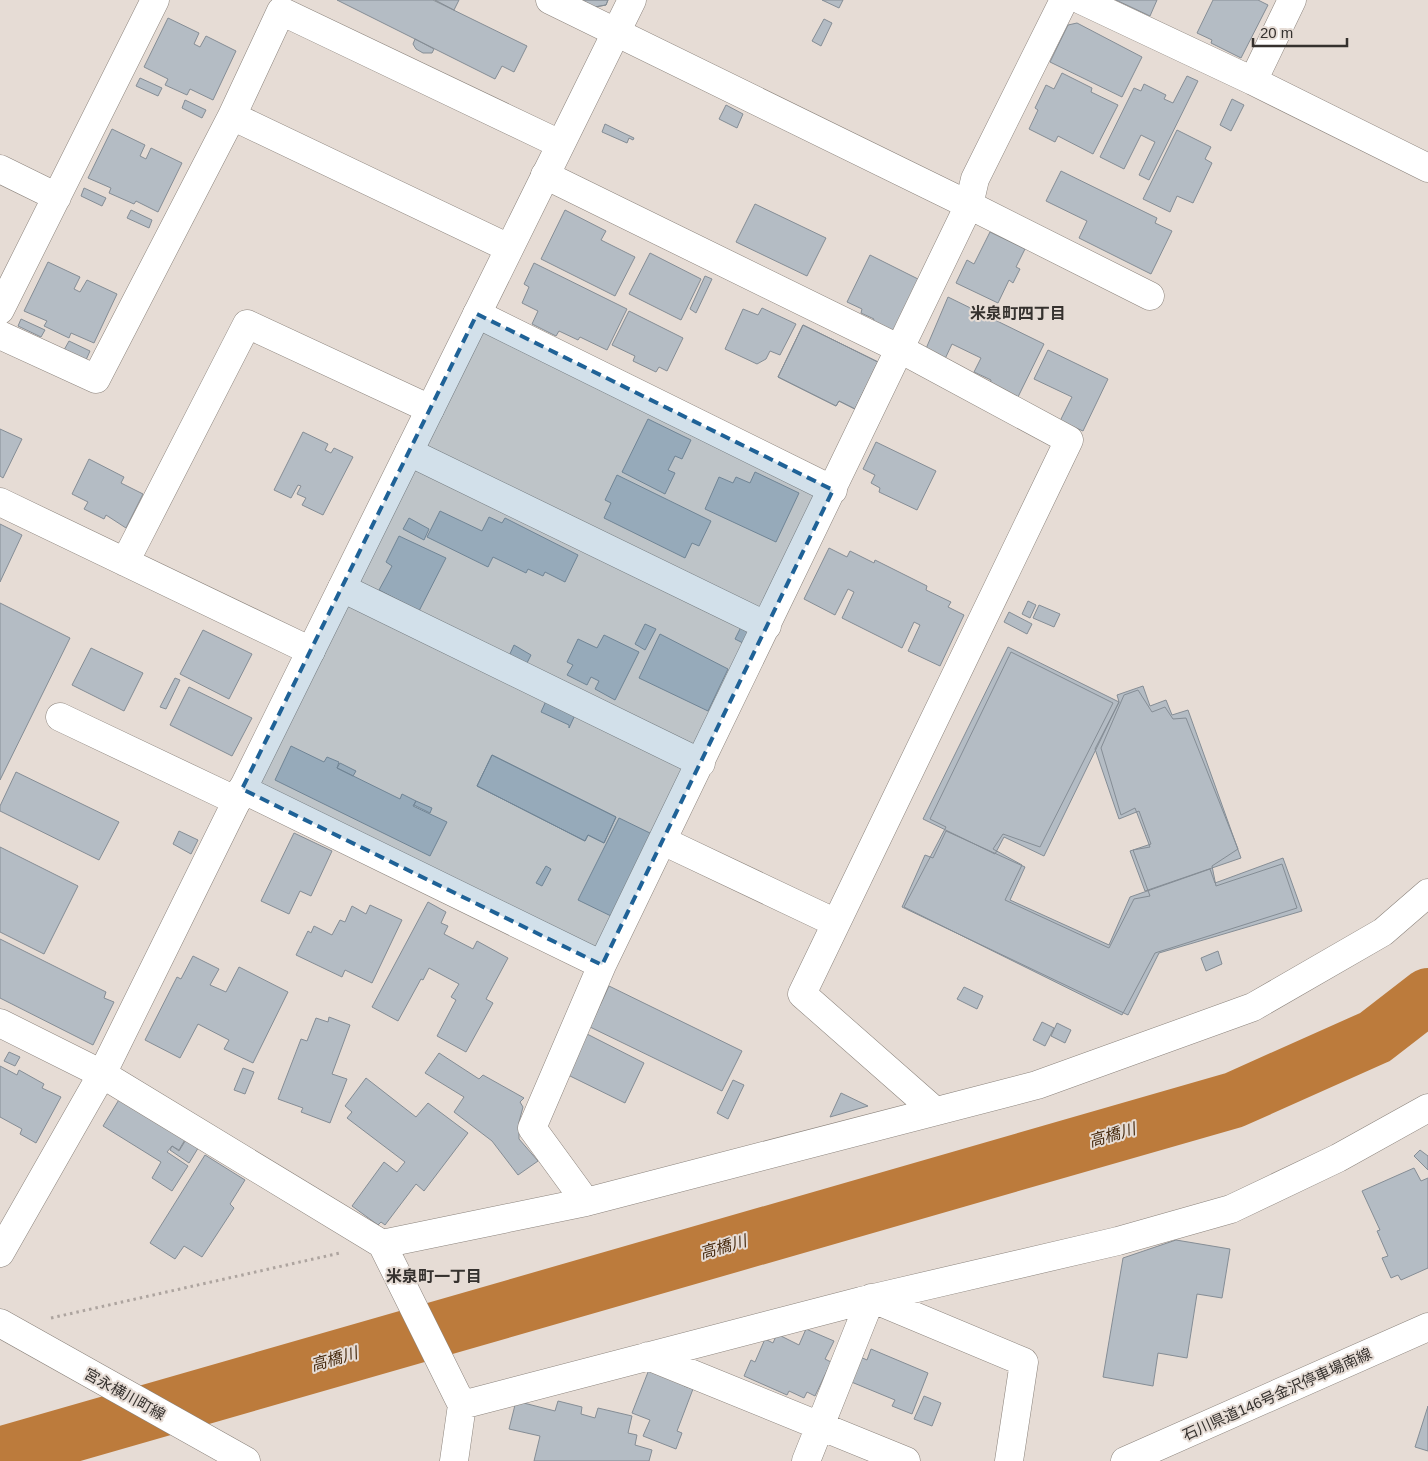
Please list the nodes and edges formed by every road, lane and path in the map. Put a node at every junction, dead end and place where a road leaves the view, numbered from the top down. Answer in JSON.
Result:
{"nodes":[{"id":1,"x":155,"y":0,"type":"edge"},
{"id":2,"x":550,"y":0,"type":"edge"},
{"id":3,"x":632,"y":0,"type":"edge"},
{"id":4,"x":1064,"y":0,"type":"edge"},
{"id":5,"x":1080,"y":0,"type":"edge"},
{"id":6,"x":1292,"y":0,"type":"edge"},
{"id":7,"x":616,"y":32,"type":"junction"},
{"id":8,"x":1253,"y":81,"type":"junction"},
{"id":9,"x":232,"y":116,"type":"junction"},
{"id":10,"x":560,"y":144,"type":"junction"},
{"id":11,"x":1428,"y":168,"type":"edge"},
{"id":12,"x":0,"y":169,"type":"edge"},
{"id":13,"x":545,"y":175,"type":"junction"},
{"id":14,"x":57,"y":197,"type":"junction"},
{"id":15,"x":969,"y":205,"type":"junction"},
{"id":16,"x":509,"y":248,"type":"junction"},
{"id":17,"x":1150,"y":296,"type":"dead end"},
{"id":18,"x":0,"y":310,"type":"edge"},
{"id":19,"x":477,"y":314,"type":"junction"},
{"id":20,"x":0,"y":336,"type":"edge"},
{"id":21,"x":900,"y":349,"type":"junction"},
{"id":22,"x":430,"y":409,"type":"junction"},
{"id":23,"x":409,"y":452,"type":"junction"},
{"id":24,"x":832,"y":490,"type":"junction"},
{"id":25,"x":0,"y":502,"type":"edge"},
{"id":26,"x":125,"y":562,"type":"junction"},
{"id":27,"x":342,"y":588,"type":"junction"},
{"id":28,"x":767,"y":626,"type":"junction"},
{"id":29,"x":311,"y":651,"type":"junction"},
{"id":30,"x":60,"y":717,"type":"dead end"},
{"id":31,"x":701,"y":763,"type":"junction"},
{"id":32,"x":240,"y":795,"type":"junction"},
{"id":33,"x":663,"y":841,"type":"junction"},
{"id":34,"x":1428,"y":893,"type":"edge"},
{"id":35,"x":836,"y":923,"type":"junction"},
{"id":36,"x":602,"y":965,"type":"junction"},
{"id":37,"x":0,"y":1023,"type":"edge"},
{"id":38,"x":102,"y":1074,"type":"junction"},
{"id":39,"x":1428,"y":1108,"type":"edge"},
{"id":40,"x":935,"y":1111,"type":"junction"},
{"id":41,"x":586,"y":1202,"type":"junction"},
{"id":42,"x":382,"y":1244,"type":"junction"},
{"id":43,"x":0,"y":1253,"type":"edge"},
{"id":44,"x":871,"y":1298,"type":"junction"},
{"id":45,"x":1428,"y":1327,"type":"edge"},
{"id":46,"x":10,"y":1329,"type":"edge"},
{"id":47,"x":648,"y":1356,"type":"junction"},
{"id":48,"x":459,"y":1397,"type":"junction"},
{"id":49,"x":819,"y":1426,"type":"junction"},
{"id":50,"x":237,"y":1456,"type":"edge"},
{"id":51,"x":454,"y":1461,"type":"edge"},
{"id":52,"x":806,"y":1461,"type":"edge"},
{"id":53,"x":906,"y":1461,"type":"edge"},
{"id":54,"x":1009,"y":1461,"type":"edge"},
{"id":55,"x":1125,"y":1461,"type":"edge"}],
"edges":[{"from":1,"to":14,"type":"street"},
{"from":2,"to":7,"type":"street"},
{"from":3,"to":7,"type":"street"},
{"from":4,"to":15,"type":"street"},
{"from":5,"to":8,"type":"street"},
{"from":6,"to":8,"type":"street"},
{"from":7,"to":10,"type":"street"},
{"from":7,"to":15,"type":"street"},
{"from":8,"to":11,"type":"street"},
{"from":9,"to":10,"type":"street"},
{"from":9,"to":16,"type":"street"},
{"from":9,"to":20,"type":"street"},
{"from":10,"to":13,"type":"street"},
{"from":12,"to":14,"type":"street"},
{"from":13,"to":16,"type":"street"},
{"from":13,"to":21,"type":"street"},
{"from":14,"to":18,"type":"street"},
{"from":15,"to":17,"type":"street"},
{"from":15,"to":21,"type":"street"},
{"from":16,"to":19,"type":"street"},
{"from":19,"to":22,"type":"street"},
{"from":19,"to":24,"type":"street"},
{"from":21,"to":24,"type":"street"},
{"from":21,"to":35,"type":"street"},
{"from":22,"to":23,"type":"street"},
{"from":22,"to":26,"type":"street"},
{"from":23,"to":27,"type":"street"},
{"from":23,"to":28,"type":"street"},
{"from":24,"to":28,"type":"street"},
{"from":25,"to":26,"type":"street"},
{"from":26,"to":29,"type":"street"},
{"from":27,"to":29,"type":"street"},
{"from":27,"to":31,"type":"street"},
{"from":28,"to":31,"type":"street"},
{"from":29,"to":32,"type":"street"},
{"from":30,"to":32,"type":"street"},
{"from":31,"to":33,"type":"street"},
{"from":32,"to":36,"type":"street"},
{"from":32,"to":38,"type":"street"},
{"from":33,"to":35,"type":"street"},
{"from":33,"to":36,"type":"street"},
{"from":34,"to":40,"type":"street"},
{"from":35,"to":40,"type":"street"},
{"from":36,"to":41,"type":"street"},
{"from":37,"to":38,"type":"street"},
{"from":38,"to":42,"type":"street"},
{"from":38,"to":43,"type":"street"},
{"from":39,"to":44,"type":"street"},
{"from":40,"to":41,"type":"street"},
{"from":41,"to":42,"type":"street"},
{"from":42,"to":46,"type":"path"},
{"from":42,"to":48,"type":"street"},
{"from":44,"to":47,"type":"street"},
{"from":44,"to":49,"type":"street"},
{"from":44,"to":54,"type":"street"},
{"from":45,"to":55,"type":"street","name":"石川県道146号金沢停車場南線"},
{"from":46,"to":50,"type":"street","name":"宮永横川町線"},
{"from":47,"to":48,"type":"street"},
{"from":47,"to":49,"type":"street"},
{"from":48,"to":51,"type":"street"},
{"from":49,"to":52,"type":"street"},
{"from":49,"to":53,"type":"street"}]}
